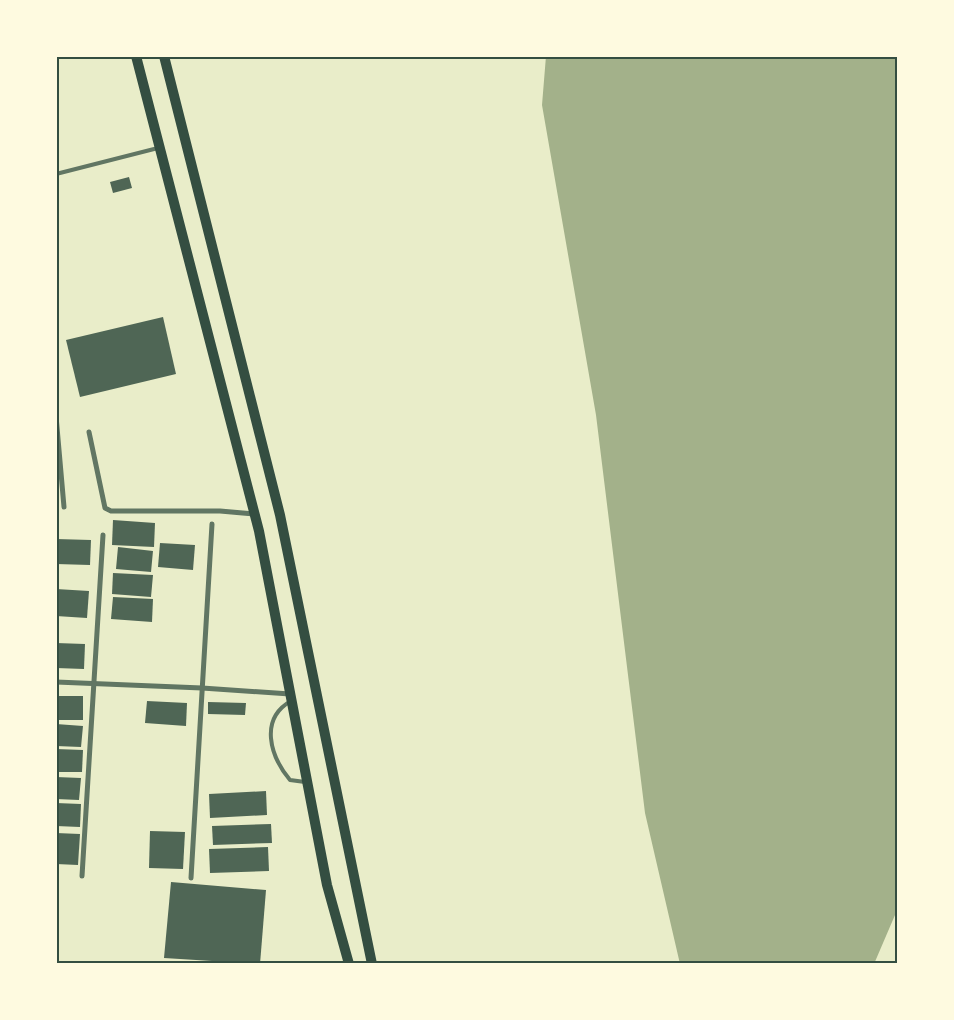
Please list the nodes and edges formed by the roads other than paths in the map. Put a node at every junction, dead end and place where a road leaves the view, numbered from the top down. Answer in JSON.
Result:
{"nodes":[{"id":1,"x":136,"y":56,"type":"edge"},
{"id":2,"x":164,"y":56,"type":"edge"},
{"id":3,"x":160,"y":147,"type":"junction"},
{"id":4,"x":56,"y":174,"type":"edge"},
{"id":5,"x":56,"y":416,"type":"edge"},
{"id":6,"x":89,"y":432,"type":"dead end"},
{"id":7,"x":64,"y":507,"type":"dead end"},
{"id":8,"x":254,"y":514,"type":"junction"},
{"id":9,"x":212,"y":524,"type":"dead end"},
{"id":10,"x":103,"y":535,"type":"dead end"},
{"id":11,"x":56,"y":682,"type":"edge"},
{"id":12,"x":94,"y":683,"type":"junction"},
{"id":13,"x":202,"y":688,"type":"junction"},
{"id":14,"x":291,"y":698,"type":"junction"},
{"id":15,"x":307,"y":782,"type":"junction"},
{"id":16,"x":82,"y":876,"type":"dead end"},
{"id":17,"x":191,"y":878,"type":"dead end"},
{"id":18,"x":349,"y":964,"type":"edge"},
{"id":19,"x":372,"y":964,"type":"edge"}],
"edges":[{"from":1,"to":3,"type":"main road"},
{"from":2,"to":19,"type":"main road"},
{"from":3,"to":4,"type":"lane"},
{"from":3,"to":8,"type":"main road"},
{"from":5,"to":7,"type":"street"},
{"from":6,"to":8,"type":"street"},
{"from":8,"to":14,"type":"main road"},
{"from":9,"to":13,"type":"street"},
{"from":10,"to":12,"type":"street"},
{"from":11,"to":12,"type":"street"},
{"from":12,"to":13,"type":"street"},
{"from":12,"to":16,"type":"street"},
{"from":13,"to":14,"type":"street"},
{"from":13,"to":17,"type":"street"},
{"from":14,"to":15,"type":"main road"},
{"from":14,"to":15,"type":"lane"},
{"from":15,"to":18,"type":"main road"}]}
